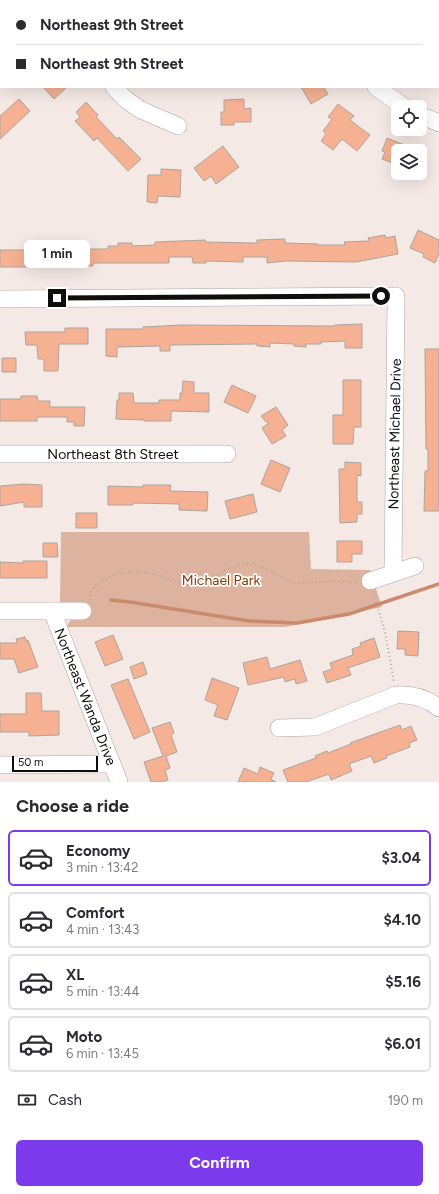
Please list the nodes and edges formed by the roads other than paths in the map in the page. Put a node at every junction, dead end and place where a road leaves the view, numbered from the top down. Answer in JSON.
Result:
{"nodes":[{"id":1,"x":115,"y":88,"type":"edge"},
{"id":2,"x":386,"y":90,"type":"edge"},
{"id":3,"x":397,"y":100,"type":"edge"},
{"id":4,"x":427,"y":118,"type":"edge"},
{"id":5,"x":439,"y":123,"type":"edge"},
{"id":6,"x":178,"y":126,"type":"dead end"},
{"id":7,"x":0,"y":299,"type":"edge"},
{"id":8,"x":0,"y":454,"type":"edge"},
{"id":9,"x":227,"y":454,"type":"dead end"},
{"id":10,"x":415,"y":566,"type":"dead end"},
{"id":11,"x":393,"y":573,"type":"junction"},
{"id":12,"x":369,"y":587,"type":"road end"},
{"id":13,"x":86,"y":605,"type":"road end"},
{"id":14,"x":0,"y":611,"type":"edge"},
{"id":15,"x":52,"y":611,"type":"junction"},
{"id":16,"x":439,"y":708,"type":"edge"},
{"id":17,"x":279,"y":728,"type":"dead end"},
{"id":18,"x":112,"y":764,"type":"junction"},
{"id":19,"x":0,"y":765,"type":"edge"},
{"id":20,"x":119,"y":782,"type":"edge"}],
"edges":[{"from":1,"to":6,"type":"street"},
{"from":2,"to":3,"type":"street"},
{"from":4,"to":5,"type":"street"},
{"from":7,"to":11,"type":"street","name":"Northeast Michael Drive"},
{"from":8,"to":9,"type":"street","name":"Northeast 8th Street"},
{"from":10,"to":11,"type":"street"},
{"from":11,"to":12,"type":"street"},
{"from":13,"to":15,"type":"street"},
{"from":14,"to":15,"type":"street"},
{"from":15,"to":18,"type":"street","name":"Northeast Wanda Drive"},
{"from":16,"to":17,"type":"street"},
{"from":18,"to":19,"type":"street"},
{"from":18,"to":20,"type":"street","name":"Northeast Wanda Drive"}]}
